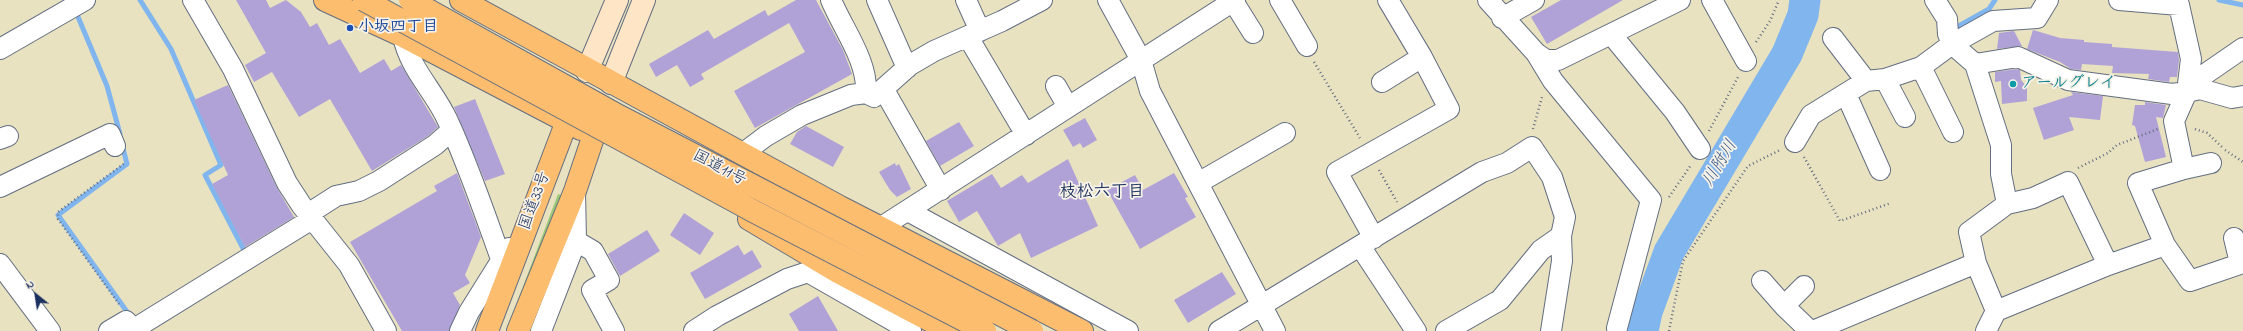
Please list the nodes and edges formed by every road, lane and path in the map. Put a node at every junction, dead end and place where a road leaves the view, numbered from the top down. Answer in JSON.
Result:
{"nodes":[{"id":1,"x":85,"y":0,"type":"edge"},
{"id":2,"x":193,"y":0,"type":"edge"},
{"id":3,"x":325,"y":0,"type":"edge"},
{"id":4,"x":364,"y":0,"type":"edge"},
{"id":5,"x":410,"y":0,"type":"edge"},
{"id":6,"x":461,"y":0,"type":"edge"},
{"id":7,"x":617,"y":0,"type":"edge"},
{"id":8,"x":644,"y":0,"type":"edge"},
{"id":9,"x":831,"y":0,"type":"edge"},
{"id":10,"x":877,"y":0,"type":"edge"},
{"id":11,"x":966,"y":0,"type":"edge"},
{"id":12,"x":1042,"y":0,"type":"edge"},
{"id":13,"x":1108,"y":0,"type":"edge"},
{"id":14,"x":1280,"y":0,"type":"edge"},
{"id":15,"x":1388,"y":0,"type":"edge"},
{"id":16,"x":1488,"y":0,"type":"edge"},
{"id":17,"x":1534,"y":0,"type":"edge"},
{"id":18,"x":1680,"y":0,"type":"edge"},
{"id":19,"x":1712,"y":0,"type":"edge"},
{"id":20,"x":1779,"y":0,"type":"edge"},
{"id":21,"x":1935,"y":0,"type":"edge"},
{"id":22,"x":2048,"y":0,"type":"edge"},
{"id":23,"x":2119,"y":0,"type":"edge"},
{"id":24,"x":1234,"y":1,"type":"edge"},
{"id":25,"x":2178,"y":2,"type":"edge"},
{"id":26,"x":1502,"y":18,"type":"junction"},
{"id":27,"x":1949,"y":32,"type":"junction"},
{"id":28,"x":1253,"y":33,"type":"dead end"},
{"id":29,"x":974,"y":34,"type":"junction"},
{"id":30,"x":1611,"y":34,"type":"junction"},
{"id":31,"x":403,"y":36,"type":"junction"},
{"id":32,"x":1833,"y":38,"type":"dead end"},
{"id":33,"x":1307,"y":46,"type":"joint"},
{"id":34,"x":2243,"y":48,"type":"edge"},
{"id":35,"x":0,"y":49,"type":"edge"},
{"id":36,"x":1536,"y":53,"type":"junction"},
{"id":37,"x":1422,"y":57,"type":"junction"},
{"id":38,"x":1141,"y":60,"type":"junction"},
{"id":39,"x":1746,"y":61,"type":"junction"},
{"id":40,"x":1975,"y":64,"type":"junction"},
{"id":41,"x":1921,"y":67,"type":"junction"},
{"id":42,"x":907,"y":68,"type":"junction"},
{"id":43,"x":588,"y":71,"type":"junction"},
{"id":44,"x":1876,"y":80,"type":"junction"},
{"id":45,"x":1553,"y":81,"type":"junction"},
{"id":46,"x":1382,"y":82,"type":"dead end"},
{"id":47,"x":611,"y":83,"type":"junction"},
{"id":48,"x":1056,"y":86,"type":"dead end"},
{"id":49,"x":875,"y":91,"type":"junction"},
{"id":50,"x":2187,"y":92,"type":"junction"},
{"id":51,"x":1846,"y":94,"type":"junction"},
{"id":52,"x":2243,"y":96,"type":"edge"},
{"id":53,"x":1068,"y":107,"type":"junction"},
{"id":54,"x":1905,"y":118,"type":"dead end"},
{"id":55,"x":2174,"y":121,"type":"junction"},
{"id":56,"x":566,"y":122,"type":"junction"},
{"id":57,"x":452,"y":130,"type":"junction"},
{"id":58,"x":1278,"y":132,"type":"dead end"},
{"id":59,"x":1953,"y":132,"type":"dead end"},
{"id":60,"x":1026,"y":135,"type":"junction"},
{"id":61,"x":595,"y":136,"type":"junction"},
{"id":62,"x":1795,"y":142,"type":"junction"},
{"id":63,"x":115,"y":146,"type":"joint"},
{"id":64,"x":1532,"y":147,"type":"junction"},
{"id":65,"x":1700,"y":149,"type":"junction"},
{"id":66,"x":742,"y":154,"type":"junction"},
{"id":67,"x":1370,"y":154,"type":"junction"},
{"id":68,"x":2243,"y":162,"type":"edge"},
{"id":69,"x":2211,"y":163,"type":"dead end"},
{"id":70,"x":2184,"y":169,"type":"junction"},
{"id":71,"x":1880,"y":170,"type":"dead end"},
{"id":72,"x":2068,"y":182,"type":"junction"},
{"id":73,"x":1198,"y":183,"type":"junction"},
{"id":74,"x":0,"y":186,"type":"edge"},
{"id":75,"x":941,"y":190,"type":"junction"},
{"id":76,"x":575,"y":191,"type":"junction"},
{"id":77,"x":1891,"y":203,"type":"dead end"},
{"id":78,"x":2007,"y":204,"type":"junction"},
{"id":79,"x":840,"y":207,"type":"junction"},
{"id":80,"x":908,"y":211,"type":"junction"},
{"id":81,"x":310,"y":216,"type":"junction"},
{"id":82,"x":1646,"y":217,"type":"junction"},
{"id":83,"x":1407,"y":218,"type":"junction"},
{"id":84,"x":528,"y":223,"type":"junction"},
{"id":85,"x":889,"y":231,"type":"junction"},
{"id":86,"x":1561,"y":236,"type":"junction"},
{"id":87,"x":2234,"y":238,"type":"dead end"},
{"id":88,"x":576,"y":241,"type":"junction"},
{"id":89,"x":1367,"y":242,"type":"junction"},
{"id":90,"x":2165,"y":245,"type":"junction"},
{"id":91,"x":501,"y":259,"type":"junction"},
{"id":92,"x":1976,"y":263,"type":"junction"},
{"id":93,"x":2241,"y":263,"type":"edge"},
{"id":94,"x":0,"y":264,"type":"edge"},
{"id":95,"x":2108,"y":265,"type":"junction"},
{"id":96,"x":821,"y":266,"type":"junction"},
{"id":97,"x":1762,"y":281,"type":"dead end"},
{"id":98,"x":1804,"y":286,"type":"dead end"},
{"id":99,"x":1260,"y":305,"type":"junction"},
{"id":100,"x":1784,"y":306,"type":"junction"},
{"id":101,"x":1996,"y":311,"type":"junction"},
{"id":102,"x":126,"y":321,"type":"junction"},
{"id":103,"x":489,"y":326,"type":"edge"},
{"id":104,"x":1617,"y":328,"type":"dead end"},
{"id":105,"x":1410,"y":329,"type":"edge"},
{"id":106,"x":50,"y":331,"type":"edge"},
{"id":107,"x":109,"y":331,"type":"edge"},
{"id":108,"x":386,"y":331,"type":"edge"},
{"id":109,"x":460,"y":331,"type":"edge"},
{"id":110,"x":518,"y":331,"type":"edge"},
{"id":111,"x":541,"y":331,"type":"edge"},
{"id":112,"x":614,"y":331,"type":"edge"},
{"id":113,"x":696,"y":331,"type":"edge"},
{"id":114,"x":911,"y":331,"type":"edge"},
{"id":115,"x":950,"y":331,"type":"edge"},
{"id":116,"x":985,"y":331,"type":"edge"},
{"id":117,"x":1032,"y":331,"type":"edge"},
{"id":118,"x":1082,"y":331,"type":"edge"},
{"id":119,"x":1128,"y":331,"type":"edge"},
{"id":120,"x":1220,"y":331,"type":"edge"},
{"id":121,"x":1275,"y":331,"type":"edge"},
{"id":122,"x":1446,"y":331,"type":"edge"},
{"id":123,"x":1551,"y":331,"type":"edge"},
{"id":124,"x":1669,"y":331,"type":"edge"},
{"id":125,"x":1810,"y":331,"type":"edge"},
{"id":126,"x":1813,"y":331,"type":"edge"},
{"id":127,"x":1986,"y":331,"type":"edge"}],
"edges":[{"from":1,"to":35,"type":"street"},
{"from":2,"to":81,"type":"street"},
{"from":3,"to":31,"type":"highway"},
{"from":4,"to":116,"type":"highway","name":"国道11号","bridge":true},
{"from":5,"to":117,"type":"highway","name":"国道11号","bridge":true},
{"from":6,"to":43,"type":"highway"},
{"from":7,"to":43,"type":"street"},
{"from":8,"to":47,"type":"street"},
{"from":9,"to":49,"type":"street"},
{"from":10,"to":42,"type":"street"},
{"from":11,"to":29,"type":"street"},
{"from":12,"to":29,"type":"street"},
{"from":13,"to":38,"type":"street"},
{"from":14,"to":33,"type":"street"},
{"from":15,"to":37,"type":"street"},
{"from":16,"to":26,"type":"street"},
{"from":17,"to":26,"type":"street"},
{"from":18,"to":30,"type":"street"},
{"from":19,"to":39,"type":"street"},
{"from":20,"to":39,"type":"path"},
{"from":21,"to":27,"type":"street"},
{"from":22,"to":27,"type":"street"},
{"from":23,"to":25,"type":"street"},
{"from":24,"to":28,"type":"street"},
{"from":24,"to":38,"type":"street"},
{"from":25,"to":50,"type":"street"},
{"from":26,"to":36,"type":"street"},
{"from":27,"to":40,"type":"street"},
{"from":27,"to":41,"type":"street"},
{"from":29,"to":42,"type":"street"},
{"from":29,"to":60,"type":"street"},
{"from":30,"to":36,"type":"street"},
{"from":30,"to":65,"type":"street"},
{"from":31,"to":56,"type":"highway"},
{"from":31,"to":57,"type":"street"},
{"from":32,"to":44,"type":"street"},
{"from":33,"to":67,"type":"path"},
{"from":34,"to":50,"type":"street"},
{"from":36,"to":45,"type":"street"},
{"from":37,"to":46,"type":"street"},
{"from":37,"to":67,"type":"street"},
{"from":38,"to":53,"type":"street"},
{"from":38,"to":73,"type":"street"},
{"from":39,"to":65,"type":"path"},
{"from":40,"to":50,"type":"street"},
{"from":40,"to":78,"type":"street"},
{"from":41,"to":44,"type":"street"},
{"from":41,"to":59,"type":"street"},
{"from":42,"to":49,"type":"street"},
{"from":43,"to":47,"type":"highway"},
{"from":43,"to":56,"type":"highway","name":"国道33号"},
{"from":44,"to":51,"type":"street"},
{"from":44,"to":54,"type":"street"},
{"from":45,"to":64,"type":"path"},
{"from":45,"to":82,"type":"street"},
{"from":47,"to":61,"type":"highway","name":"国道33号"},
{"from":47,"to":66,"type":"highway"},
{"from":48,"to":53,"type":"street"},
{"from":49,"to":66,"type":"street"},
{"from":49,"to":75,"type":"street"},
{"from":50,"to":52,"type":"street"},
{"from":50,"to":55,"type":"street"},
{"from":51,"to":62,"type":"street"},
{"from":51,"to":71,"type":"street"},
{"from":53,"to":60,"type":"street"},
{"from":55,"to":68,"type":"path"},
{"from":55,"to":70,"type":"street"},
{"from":55,"to":72,"type":"path"},
{"from":56,"to":61,"type":"highway"},
{"from":56,"to":84,"type":"highway","name":"国道33号"},
{"from":57,"to":81,"type":"street"},
{"from":57,"to":91,"type":"street"},
{"from":58,"to":73,"type":"street"},
{"from":60,"to":75,"type":"street"},
{"from":61,"to":76,"type":"highway","name":"国道33号"},
{"from":61,"to":96,"type":"highway"},
{"from":62,"to":77,"type":"path"},
{"from":62,"to":124,"type":"path"},
{"from":63,"to":74,"type":"street"},
{"from":63,"to":102,"type":"path"},
{"from":64,"to":83,"type":"street"},
{"from":64,"to":86,"type":"street"},
{"from":65,"to":82,"type":"path"},
{"from":66,"to":79,"type":"highway"},
{"from":67,"to":83,"type":"path"},
{"from":67,"to":89,"type":"street"},
{"from":69,"to":70,"type":"street"},
{"from":70,"to":90,"type":"street"},
{"from":72,"to":78,"type":"street"},
{"from":72,"to":95,"type":"street"},
{"from":73,"to":99,"type":"street"},
{"from":75,"to":80,"type":"street"},
{"from":76,"to":88,"type":"street"},
{"from":76,"to":110,"type":"highway","name":"国道33号"},
{"from":78,"to":92,"type":"street"},
{"from":79,"to":85,"type":"highway"},
{"from":79,"to":96,"type":"street"},
{"from":80,"to":85,"type":"street"},
{"from":80,"to":119,"type":"street"},
{"from":81,"to":102,"type":"street"},
{"from":81,"to":108,"type":"street"},
{"from":82,"to":104,"type":"street"},
{"from":83,"to":89,"type":"street"},
{"from":84,"to":91,"type":"street"},
{"from":84,"to":103,"type":"highway","name":"国道33号"},
{"from":85,"to":96,"type":"street"},
{"from":85,"to":118,"type":"highway"},
{"from":86,"to":122,"type":"street"},
{"from":86,"to":123,"type":"street"},
{"from":87,"to":93,"type":"street"},
{"from":88,"to":111,"type":"street"},
{"from":88,"to":112,"type":"street"},
{"from":89,"to":99,"type":"street"},
{"from":89,"to":105,"type":"street"},
{"from":90,"to":93,"type":"street"},
{"from":90,"to":95,"type":"street"},
{"from":91,"to":109,"type":"street"},
{"from":92,"to":101,"type":"street"},
{"from":92,"to":126,"type":"street"},
{"from":94,"to":106,"type":"street"},
{"from":95,"to":101,"type":"street"},
{"from":96,"to":113,"type":"street"},
{"from":96,"to":114,"type":"street"},
{"from":96,"to":115,"type":"highway"},
{"from":97,"to":100,"type":"street"},
{"from":98,"to":100,"type":"street"},
{"from":99,"to":120,"type":"street"},
{"from":99,"to":121,"type":"street"},
{"from":100,"to":125,"type":"street"},
{"from":101,"to":127,"type":"street"},
{"from":102,"to":107,"type":"street"}]}
